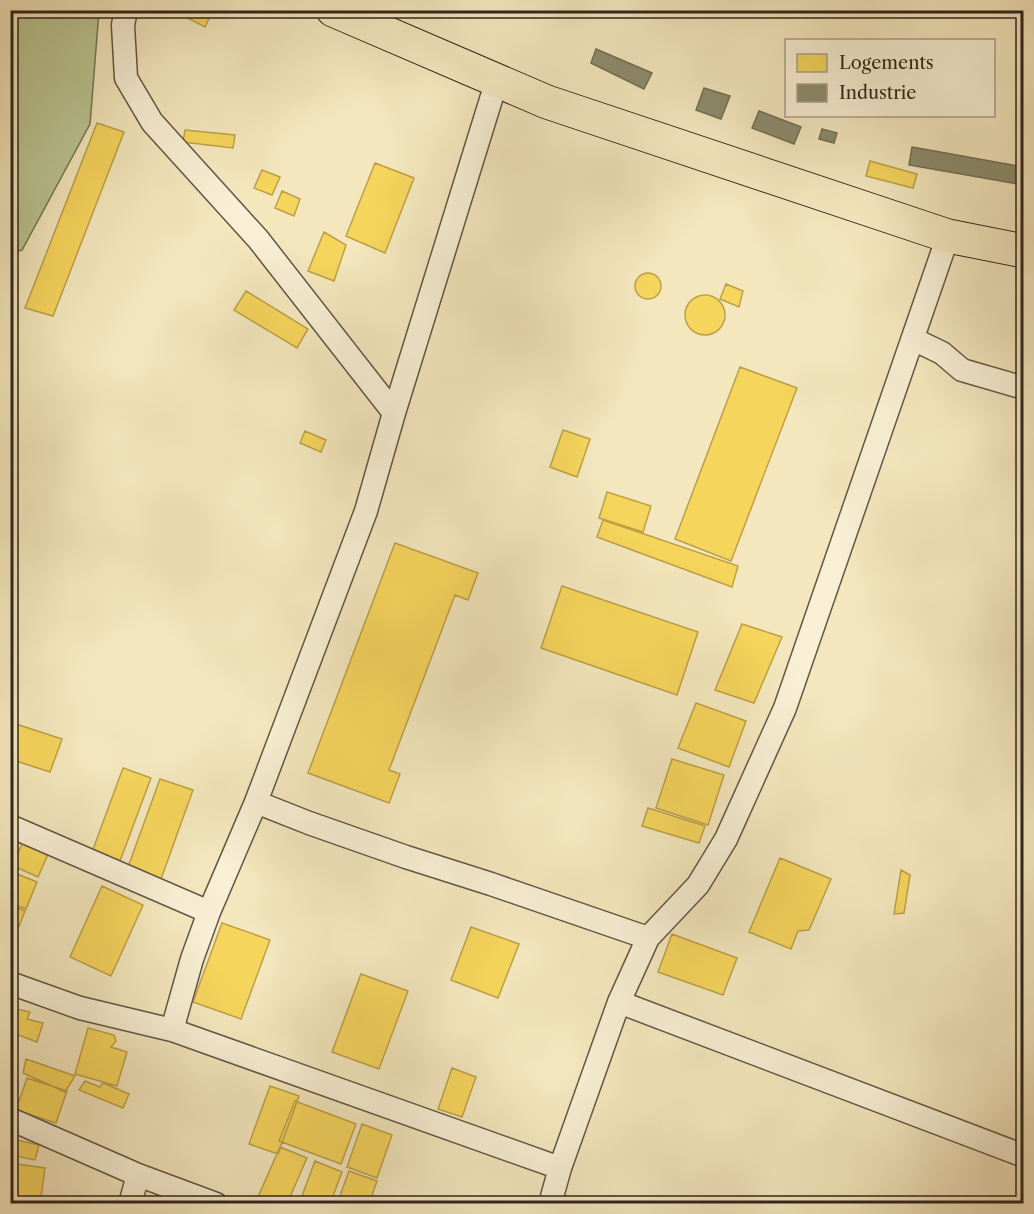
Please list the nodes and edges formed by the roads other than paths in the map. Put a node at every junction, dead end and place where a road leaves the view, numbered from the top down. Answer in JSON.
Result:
{"nodes":[{"id":1,"x":126,"y":10,"type":"edge"},
{"id":2,"x":333,"y":10,"type":"edge"},
{"id":3,"x":497,"y":80,"type":"junction"},
{"id":4,"x":948,"y":236,"type":"junction"},
{"id":5,"x":1023,"y":250,"type":"edge"},
{"id":6,"x":913,"y":339,"type":"junction"},
{"id":7,"x":1023,"y":388,"type":"edge"},
{"id":8,"x":394,"y":413,"type":"junction"},
{"id":9,"x":256,"y":802,"type":"junction"},
{"id":10,"x":10,"y":826,"type":"edge"},
{"id":11,"x":209,"y":912,"type":"junction"},
{"id":12,"x":648,"y":938,"type":"junction"},
{"id":13,"x":10,"y":983,"type":"edge"},
{"id":14,"x":619,"y":1002,"type":"junction"},
{"id":15,"x":172,"y":1030,"type":"junction"},
{"id":16,"x":10,"y":1119,"type":"edge"},
{"id":17,"x":1023,"y":1156,"type":"edge"},
{"id":18,"x":560,"y":1168,"type":"junction"},
{"id":19,"x":138,"y":1175,"type":"junction"},
{"id":20,"x":130,"y":1203,"type":"edge"},
{"id":21,"x":216,"y":1203,"type":"edge"},
{"id":22,"x":550,"y":1203,"type":"edge"}],
"edges":[{"from":1,"to":8,"type":"street"},
{"from":2,"to":3,"type":"main road"},
{"from":3,"to":4,"type":"main road"},
{"from":3,"to":8,"type":"street"},
{"from":4,"to":5,"type":"main road"},
{"from":4,"to":6,"type":"street"},
{"from":6,"to":7,"type":"street"},
{"from":6,"to":12,"type":"street"},
{"from":8,"to":9,"type":"street"},
{"from":9,"to":11,"type":"street"},
{"from":9,"to":12,"type":"street"},
{"from":10,"to":11,"type":"street"},
{"from":11,"to":15,"type":"street"},
{"from":12,"to":14,"type":"street"},
{"from":13,"to":15,"type":"street"},
{"from":14,"to":17,"type":"street"},
{"from":14,"to":18,"type":"street"},
{"from":15,"to":18,"type":"street"},
{"from":16,"to":19,"type":"street"},
{"from":18,"to":22,"type":"street"},
{"from":19,"to":20,"type":"street"},
{"from":19,"to":21,"type":"street"}]}
